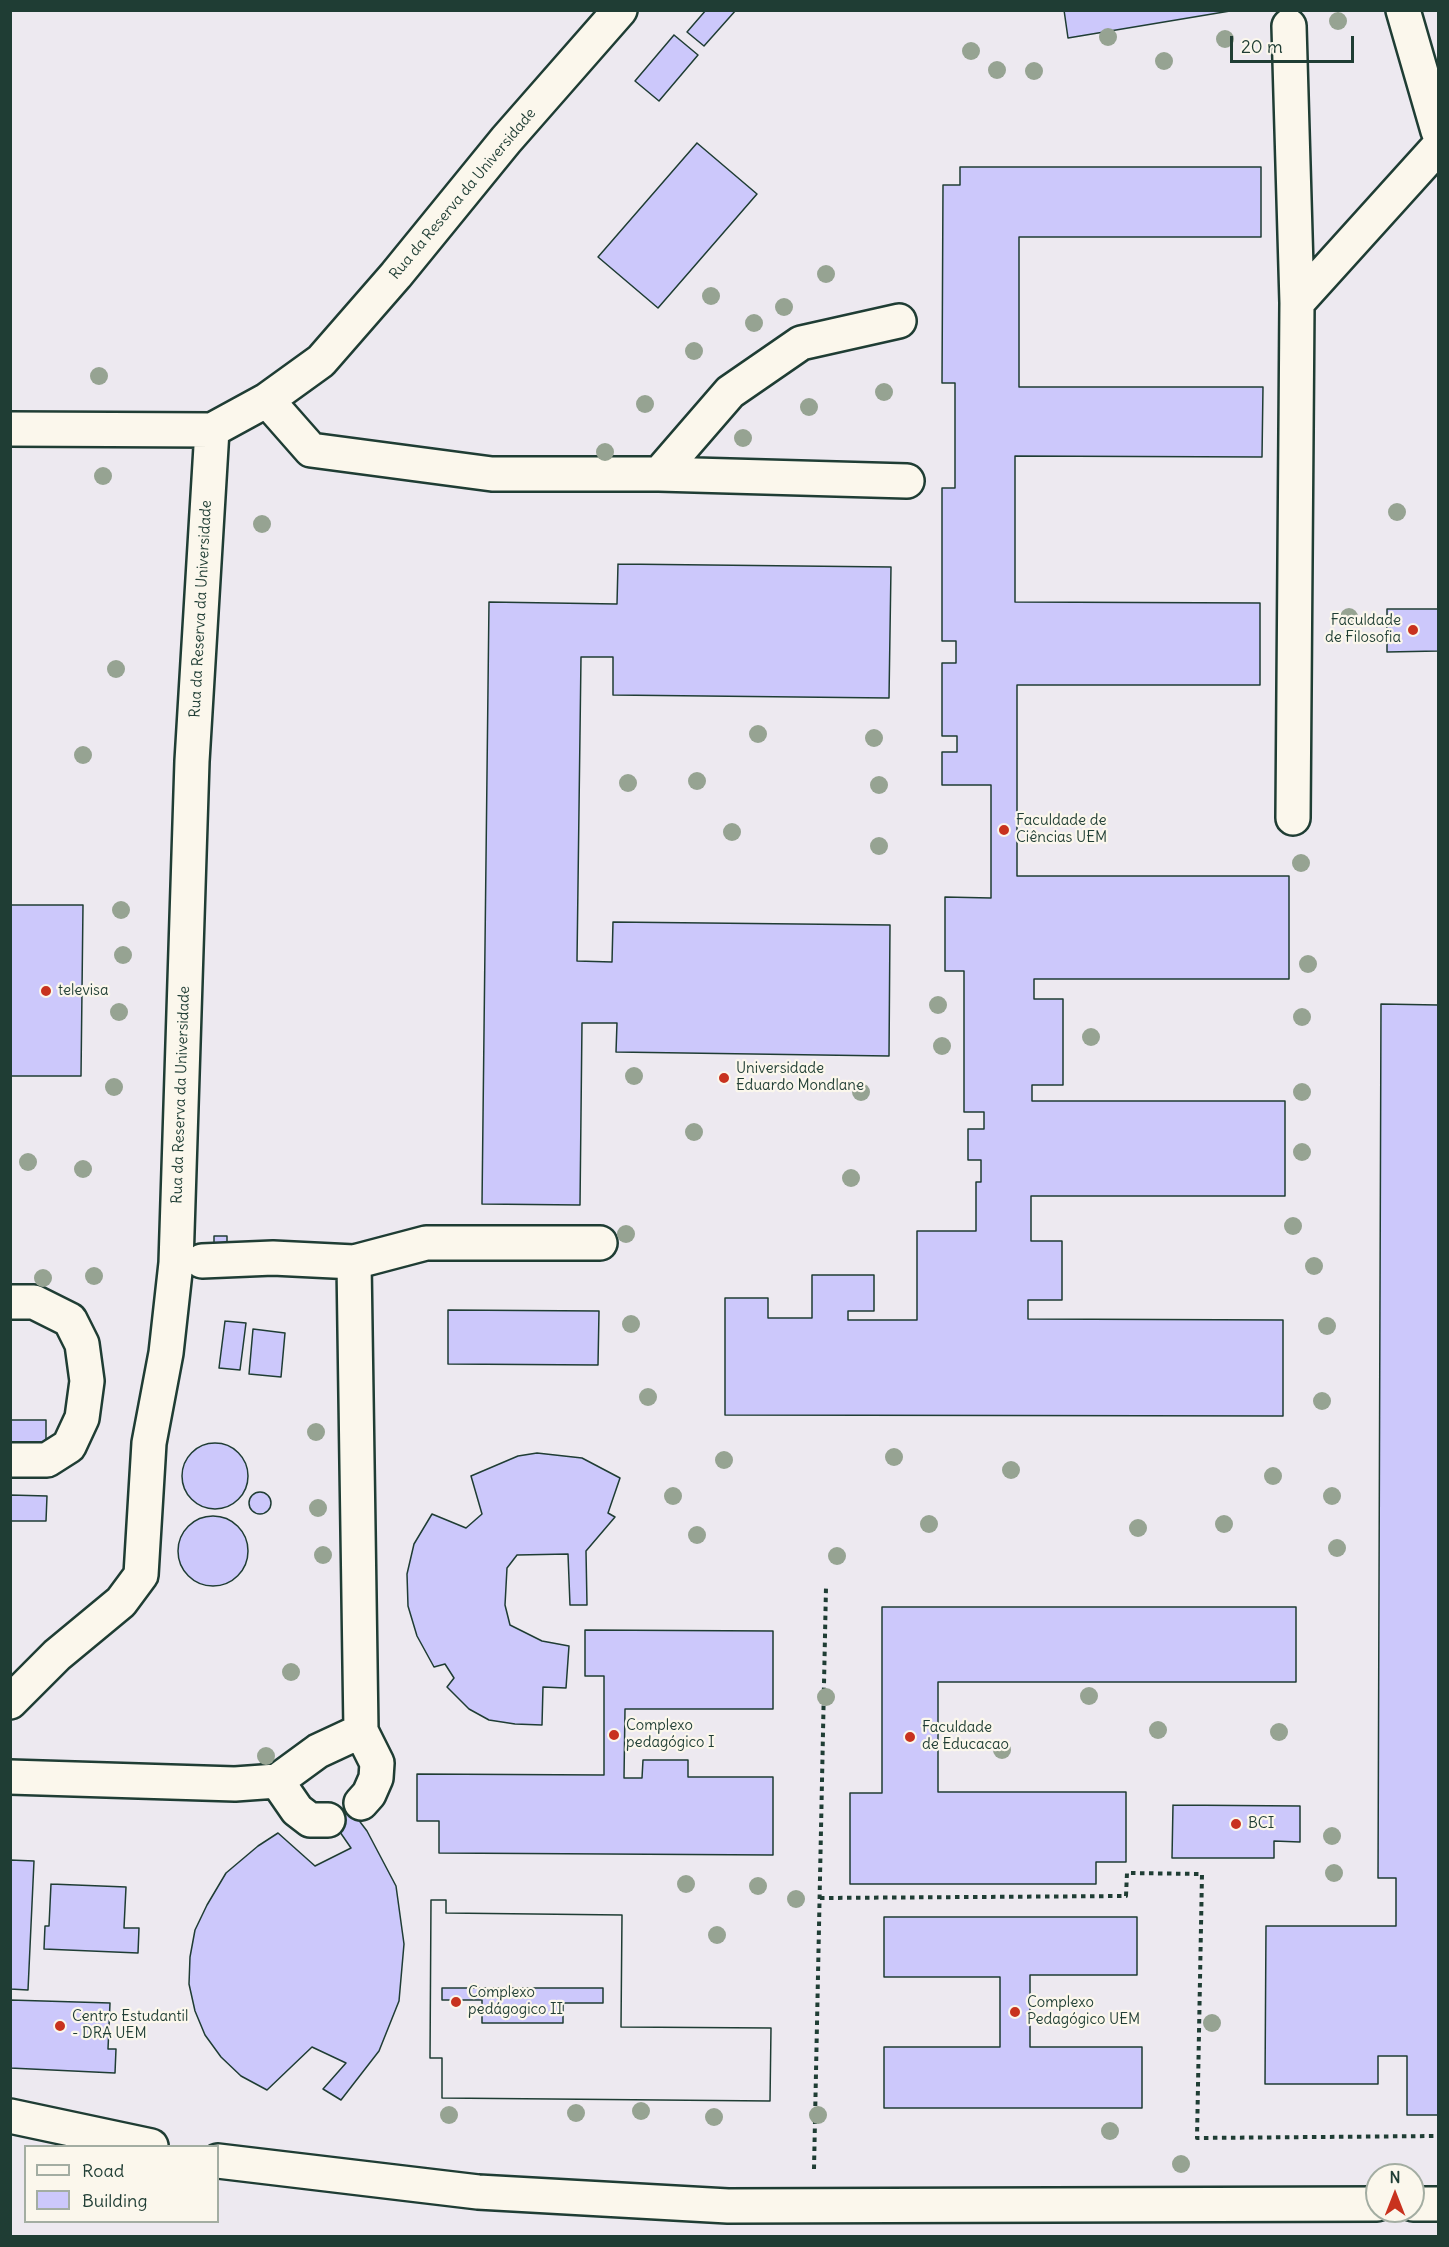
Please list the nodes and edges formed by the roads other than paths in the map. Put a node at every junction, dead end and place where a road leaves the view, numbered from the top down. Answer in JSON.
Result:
{"nodes":[{"id":1,"x":620,"y":10,"type":"edge"},
{"id":2,"x":1403,"y":10,"type":"edge"},
{"id":3,"x":1289,"y":26,"type":"dead end"},
{"id":4,"x":1438,"y":131,"type":"edge"},
{"id":5,"x":1438,"y":147,"type":"edge"},
{"id":6,"x":1298,"y":303,"type":"junction"},
{"id":7,"x":899,"y":321,"type":"dead end"},
{"id":8,"x":267,"y":400,"type":"junction"},
{"id":9,"x":10,"y":429,"type":"edge"},
{"id":10,"x":212,"y":430,"type":"junction"},
{"id":11,"x":659,"y":474,"type":"junction"},
{"id":12,"x":907,"y":481,"type":"dead end"},
{"id":13,"x":1293,"y":818,"type":"dead end"},
{"id":14,"x":600,"y":1243,"type":"dead end"},
{"id":15,"x":202,"y":1261,"type":"dead end"},
{"id":16,"x":354,"y":1262,"type":"junction"},
{"id":17,"x":10,"y":1302,"type":"edge"},
{"id":18,"x":10,"y":1460,"type":"edge"},
{"id":19,"x":10,"y":1702,"type":"edge"},
{"id":20,"x":361,"y":1731,"type":"junction"},
{"id":21,"x":10,"y":1777,"type":"edge"},
{"id":22,"x":277,"y":1781,"type":"junction"},
{"id":23,"x":361,"y":1803,"type":"dead end"},
{"id":24,"x":328,"y":1820,"type":"dead end"},
{"id":25,"x":10,"y":2116,"type":"edge"},
{"id":26,"x":146,"y":2145,"type":"edge"},
{"id":27,"x":219,"y":2161,"type":"edge"},
{"id":28,"x":1365,"y":2204,"type":"edge"}],
"edges":[{"from":1,"to":8,"type":"lane","name":"Rua da Reserva da Universidade"},
{"from":2,"to":4,"type":"lane"},
{"from":3,"to":6,"type":"lane"},
{"from":5,"to":6,"type":"lane"},
{"from":6,"to":13,"type":"lane"},
{"from":7,"to":11,"type":"lane"},
{"from":8,"to":10,"type":"lane","name":"Rua da Reserva da Universidade"},
{"from":8,"to":11,"type":"lane"},
{"from":9,"to":10,"type":"lane","name":"Rua da Reserva da Universidade"},
{"from":10,"to":19,"type":"lane","name":"Rua da Reserva da Universidade"},
{"from":11,"to":12,"type":"lane"},
{"from":14,"to":16,"type":"lane"},
{"from":15,"to":16,"type":"lane"},
{"from":16,"to":20,"type":"lane"},
{"from":17,"to":18,"type":"lane"},
{"from":20,"to":22,"type":"lane"},
{"from":20,"to":23,"type":"lane"},
{"from":21,"to":22,"type":"lane"},
{"from":22,"to":24,"type":"lane"},
{"from":25,"to":26,"type":"lane"},
{"from":27,"to":28,"type":"lane"}]}
